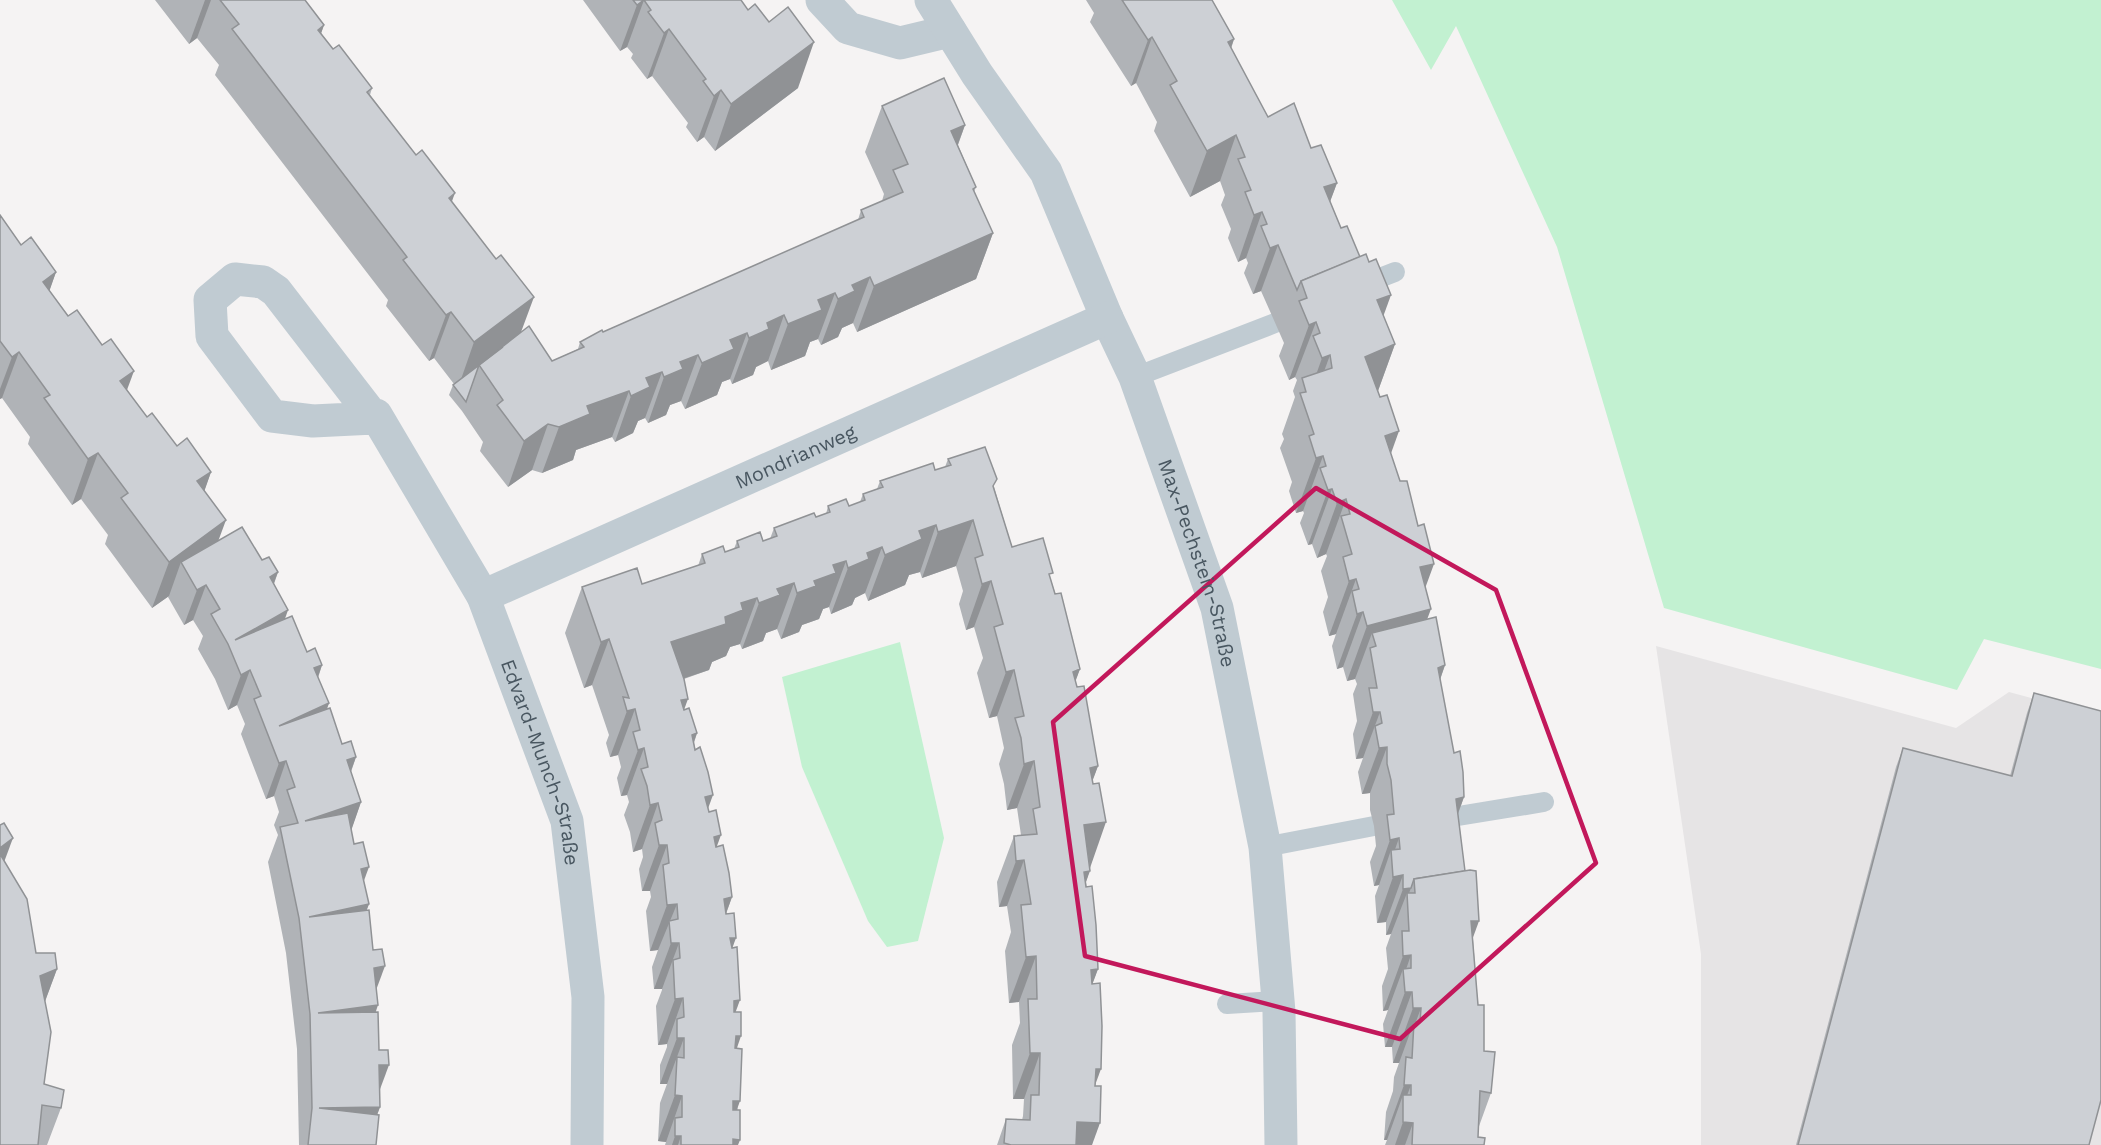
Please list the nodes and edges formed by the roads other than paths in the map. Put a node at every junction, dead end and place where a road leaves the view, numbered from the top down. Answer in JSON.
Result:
{"nodes":[{"id":1,"x":822,"y":0,"type":"edge"},
{"id":2,"x":931,"y":0,"type":"edge"},
{"id":3,"x":950,"y":31,"type":"junction"},
{"id":4,"x":1395,"y":272,"type":"dead end"},
{"id":5,"x":1340,"y":294,"type":"edge"},
{"id":6,"x":1107,"y":318,"type":"junction"},
{"id":7,"x":1275,"y":323,"type":"dead end"},
{"id":8,"x":1135,"y":377,"type":"junction"},
{"id":9,"x":374,"y":418,"type":"junction"},
{"id":10,"x":483,"y":596,"type":"junction"},
{"id":11,"x":1544,"y":802,"type":"dead end"},
{"id":12,"x":1446,"y":818,"type":"edge"},
{"id":13,"x":1374,"y":826,"type":"dead end"},
{"id":14,"x":1265,"y":847,"type":"junction"},
{"id":15,"x":1278,"y":1001,"type":"junction"},
{"id":16,"x":1227,"y":1004,"type":"dead end"},
{"id":17,"x":587,"y":1145,"type":"edge"},
{"id":18,"x":1281,"y":1145,"type":"edge"}],
"edges":[{"from":1,"to":3,"type":"street"},
{"from":2,"to":3,"type":"street","name":"Max-Pechstein-Straße"},
{"from":3,"to":6,"type":"street","name":"Max-Pechstein-Straße"},
{"from":4,"to":5,"type":"lane"},
{"from":6,"to":8,"type":"street","name":"Max-Pechstein-Straße"},
{"from":6,"to":10,"type":"street","name":"Mondrianweg"},
{"from":7,"to":8,"type":"lane"},
{"from":8,"to":14,"type":"street","name":"Max-Pechstein-Straße"},
{"from":9,"to":9,"type":"street","name":"Edvard-Munch-Straße"},
{"from":9,"to":10,"type":"street","name":"Edvard-Munch-Straße"},
{"from":10,"to":17,"type":"street","name":"Edvard-Munch-Straße"},
{"from":11,"to":12,"type":"lane"},
{"from":13,"to":14,"type":"lane"},
{"from":14,"to":15,"type":"street","name":"Max-Pechstein-Straße"},
{"from":15,"to":16,"type":"lane"},
{"from":15,"to":18,"type":"street","name":"Max-Pechstein-Straße"}]}
